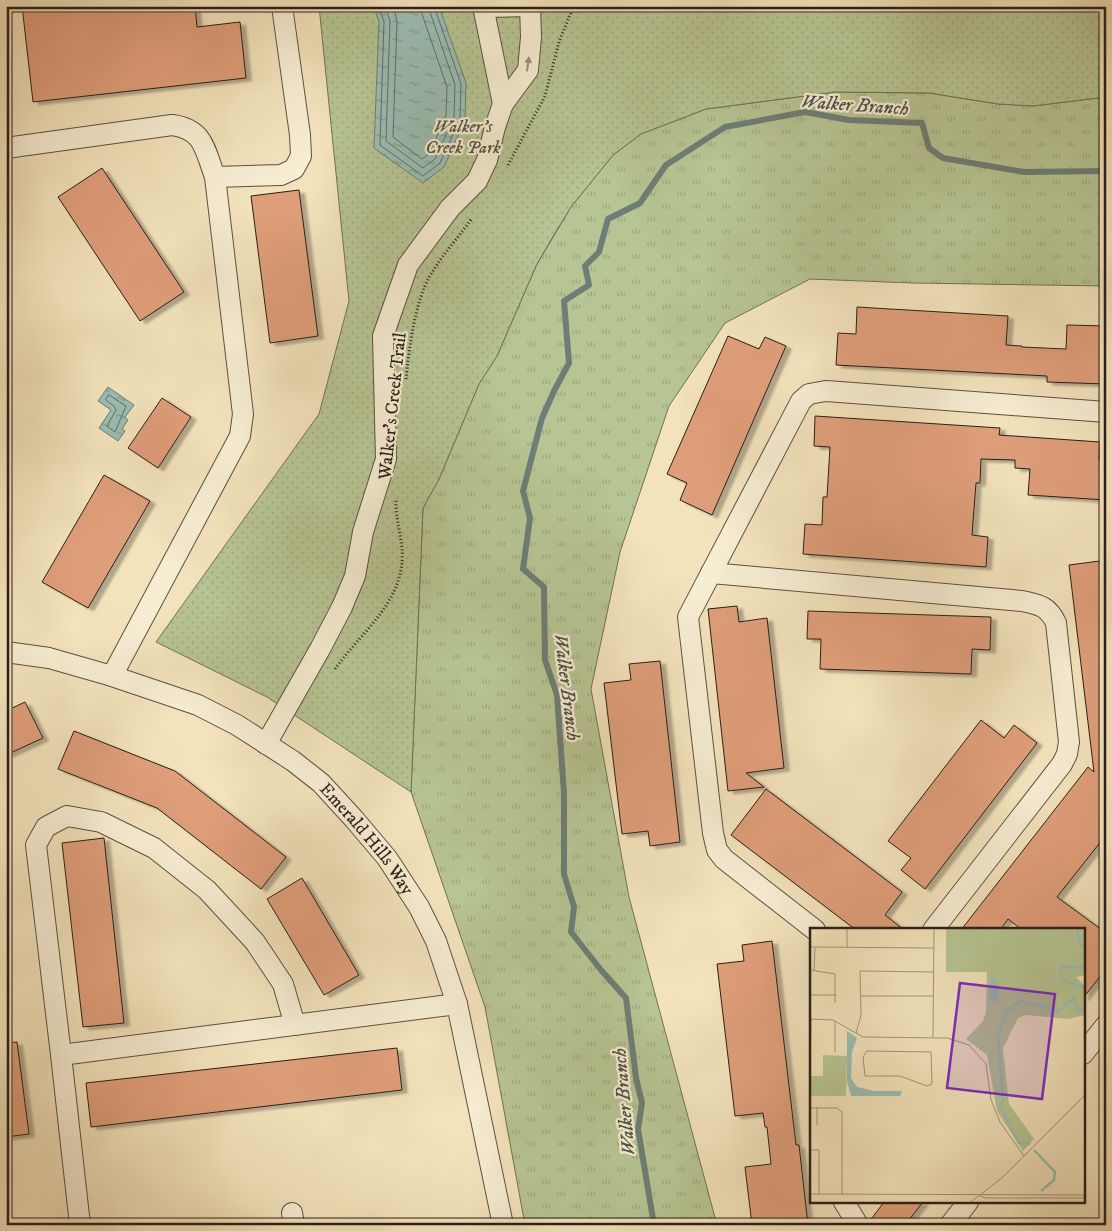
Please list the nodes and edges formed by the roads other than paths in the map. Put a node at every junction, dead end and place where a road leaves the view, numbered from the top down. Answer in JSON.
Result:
{"nodes":[{"id":1,"x":282,"y":6,"type":"edge"},
{"id":2,"x":530,"y":6,"type":"edge"},
{"id":3,"x":483,"y":7,"type":"edge"},
{"id":4,"x":503,"y":104,"type":"junction"},
{"id":5,"x":6,"y":148,"type":"edge"},
{"id":6,"x":215,"y":177,"type":"junction"},
{"id":7,"x":1106,"y":412,"type":"edge"},
{"id":8,"x":711,"y":573,"type":"junction"},
{"id":9,"x":6,"y":652,"type":"edge"},
{"id":10,"x":112,"y":676,"type":"junction"},
{"id":11,"x":266,"y":744,"type":"junction"},
{"id":12,"x":812,"y":928,"type":"edge"},
{"id":13,"x":935,"y":928,"type":"edge"},
{"id":14,"x":458,"y":1004,"type":"junction"},
{"id":15,"x":295,"y":1025,"type":"junction"},
{"id":16,"x":1106,"y":1025,"type":"edge"},
{"id":17,"x":1084,"y":1053,"type":"edge"},
{"id":18,"x":62,"y":1055,"type":"junction"},
{"id":19,"x":845,"y":1204,"type":"edge"},
{"id":20,"x":966,"y":1204,"type":"edge"},
{"id":21,"x":501,"y":1224,"type":"edge"},
{"id":22,"x":80,"y":1225,"type":"edge"},
{"id":23,"x":858,"y":1225,"type":"edge"},
{"id":24,"x":950,"y":1225,"type":"edge"}],
"edges":[{"from":1,"to":6,"type":"street"},
{"from":2,"to":3,"type":"street"},
{"from":4,"to":2,"type":"street","one_way":true},
{"from":3,"to":4,"type":"street"},
{"from":4,"to":11,"type":"street"},
{"from":5,"to":6,"type":"street"},
{"from":6,"to":10,"type":"street"},
{"from":7,"to":8,"type":"street"},
{"from":8,"to":12,"type":"street"},
{"from":8,"to":13,"type":"street"},
{"from":9,"to":10,"type":"street","name":"Emerald Hills Way"},
{"from":10,"to":11,"type":"street","name":"Emerald Hills Way"},
{"from":11,"to":14,"type":"street","name":"Emerald Hills Way"},
{"from":14,"to":15,"type":"street"},
{"from":14,"to":21,"type":"street","name":"Emerald Hills Way"},
{"from":15,"to":18,"type":"street"},
{"from":15,"to":18,"type":"street"},
{"from":16,"to":17,"type":"street"},
{"from":18,"to":22,"type":"street"},
{"from":19,"to":23,"type":"street"},
{"from":20,"to":24,"type":"street"}]}
